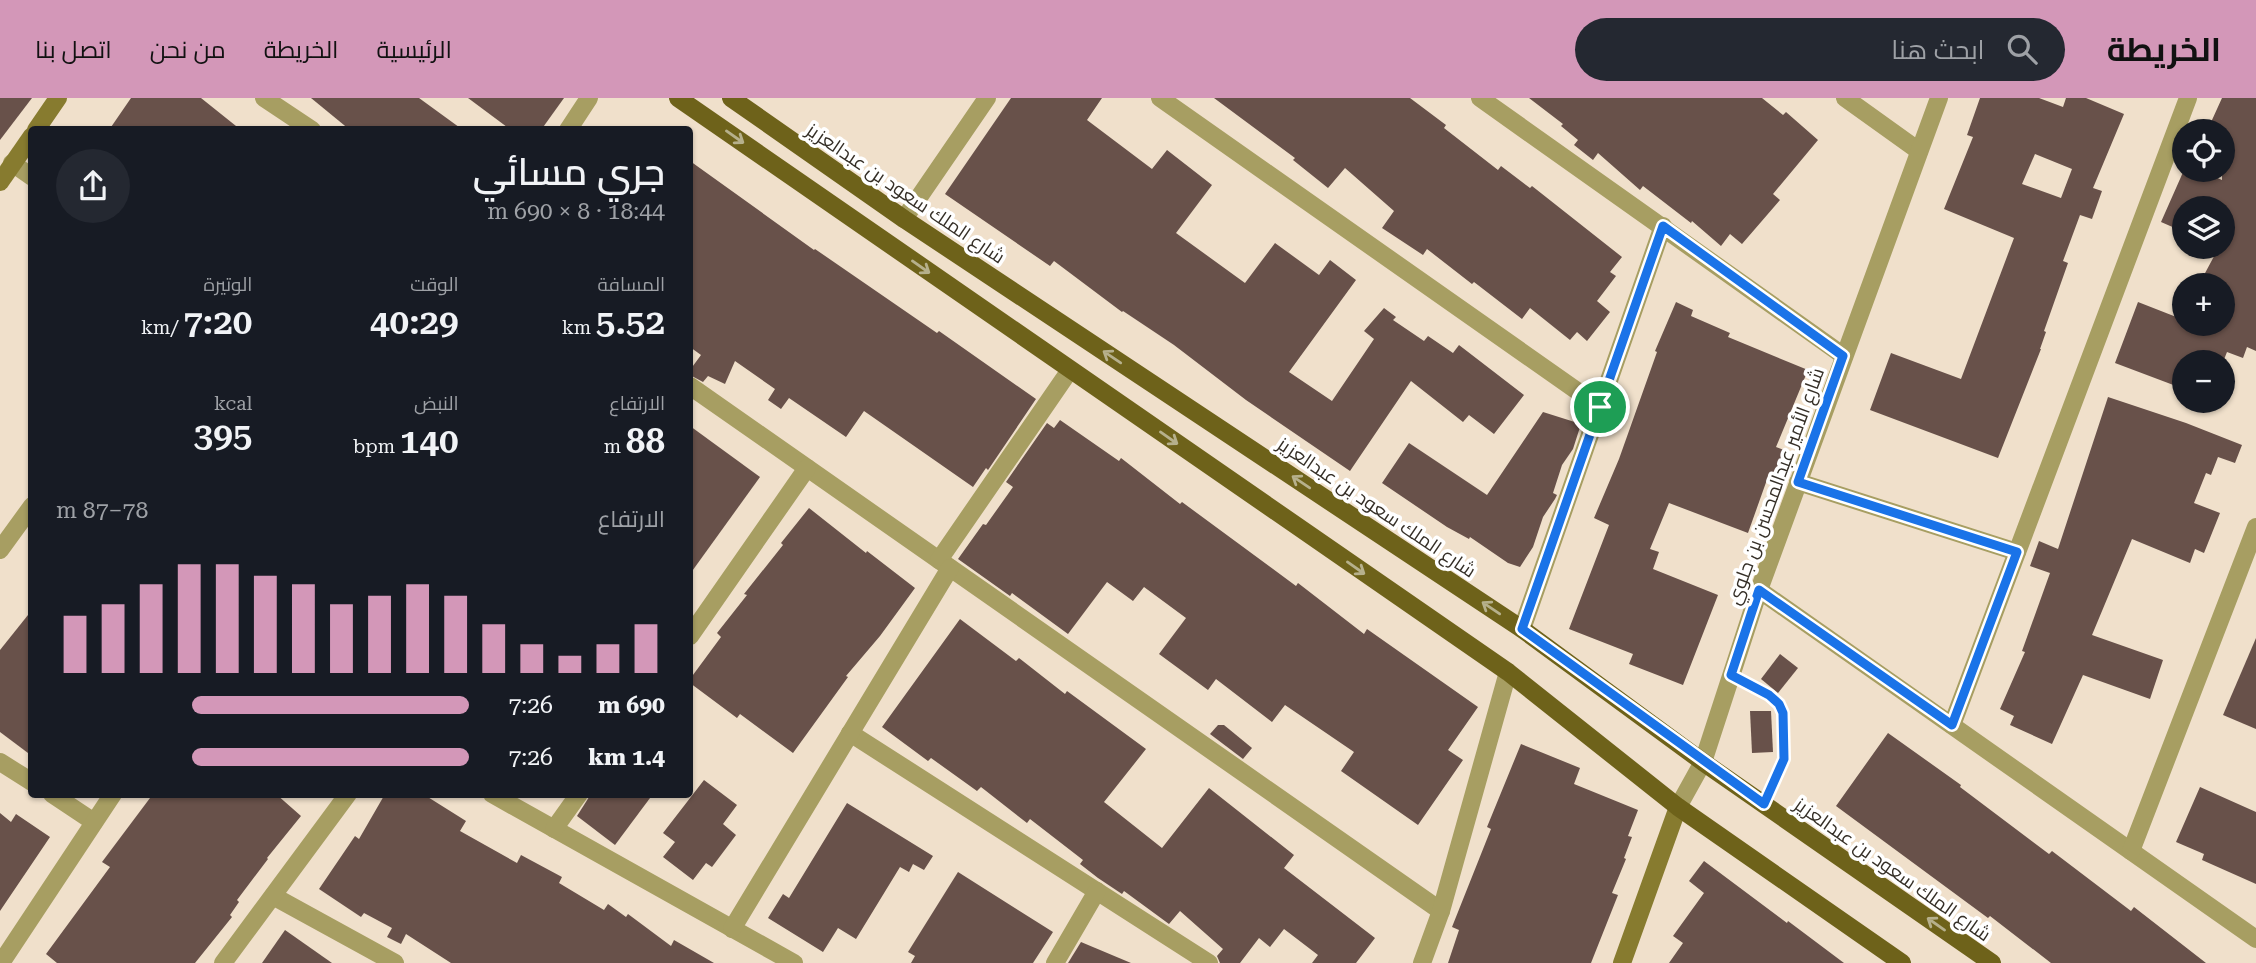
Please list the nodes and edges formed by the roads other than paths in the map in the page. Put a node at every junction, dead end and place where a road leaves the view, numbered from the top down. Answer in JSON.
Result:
{"nodes":[{"id":1,"x":58,"y":98,"type":"edge"},
{"id":2,"x":264,"y":98,"type":"edge"},
{"id":3,"x":589,"y":98,"type":"edge"},
{"id":4,"x":678,"y":98,"type":"edge"},
{"id":5,"x":731,"y":98,"type":"edge"},
{"id":6,"x":987,"y":98,"type":"edge"},
{"id":7,"x":1160,"y":98,"type":"edge"},
{"id":8,"x":1480,"y":98,"type":"edge"},
{"id":9,"x":1845,"y":98,"type":"edge"},
{"id":10,"x":1939,"y":98,"type":"edge"},
{"id":11,"x":2188,"y":98,"type":"edge"},
{"id":12,"x":39,"y":126,"type":"edge"},
{"id":13,"x":306,"y":126,"type":"edge"},
{"id":14,"x":571,"y":126,"type":"edge"},
{"id":15,"x":28,"y":141,"type":"edge"},
{"id":16,"x":1919,"y":151,"type":"junction"},
{"id":17,"x":12,"y":163,"type":"junction"},
{"id":18,"x":28,"y":174,"type":"edge"},
{"id":19,"x":0,"y":182,"type":"edge"},
{"id":20,"x":904,"y":219,"type":"junction"},
{"id":21,"x":1663,"y":226,"type":"junction"},
{"id":22,"x":1843,"y":356,"type":"junction"},
{"id":23,"x":1070,"y":370,"type":"junction"},
{"id":24,"x":693,"y":388,"type":"edge"},
{"id":25,"x":1600,"y":407,"type":"junction"},
{"id":26,"x":807,"y":468,"type":"junction"},
{"id":27,"x":1798,"y":482,"type":"junction"},
{"id":28,"x":28,"y":512,"type":"edge"},
{"id":29,"x":2256,"y":527,"type":"edge"},
{"id":30,"x":0,"y":550,"type":"edge"},
{"id":31,"x":2017,"y":552,"type":"junction"},
{"id":32,"x":944,"y":564,"type":"junction"},
{"id":33,"x":1759,"y":590,"type":"junction"},
{"id":34,"x":1522,"y":629,"type":"junction"},
{"id":35,"x":693,"y":632,"type":"edge"},
{"id":36,"x":1507,"y":672,"type":"junction"},
{"id":37,"x":1731,"y":675,"type":"junction"},
{"id":38,"x":1952,"y":725,"type":"junction"},
{"id":39,"x":850,"y":733,"type":"junction"},
{"id":40,"x":0,"y":762,"type":"edge"},
{"id":41,"x":1703,"y":762,"type":"junction"},
{"id":42,"x":28,"y":780,"type":"edge"},
{"id":43,"x":58,"y":798,"type":"edge"},
{"id":44,"x":110,"y":798,"type":"edge"},
{"id":45,"x":345,"y":798,"type":"edge"},
{"id":46,"x":499,"y":798,"type":"edge"},
{"id":47,"x":576,"y":798,"type":"edge"},
{"id":48,"x":1764,"y":804,"type":"junction"},
{"id":49,"x":1678,"y":807,"type":"junction"},
{"id":50,"x":94,"y":822,"type":"junction"},
{"id":51,"x":554,"y":829,"type":"junction"},
{"id":52,"x":2131,"y":851,"type":"junction"},
{"id":53,"x":1097,"y":891,"type":"junction"},
{"id":54,"x":273,"y":896,"type":"junction"},
{"id":55,"x":1441,"y":911,"type":"junction"},
{"id":56,"x":732,"y":929,"type":"junction"},
{"id":57,"x":2256,"y":939,"type":"edge"},
{"id":58,"x":1,"y":963,"type":"edge"},
{"id":59,"x":223,"y":963,"type":"edge"},
{"id":60,"x":395,"y":963,"type":"edge"},
{"id":61,"x":794,"y":963,"type":"edge"},
{"id":62,"x":1055,"y":963,"type":"edge"},
{"id":63,"x":1209,"y":963,"type":"edge"},
{"id":64,"x":1422,"y":963,"type":"edge"},
{"id":65,"x":1622,"y":963,"type":"edge"},
{"id":66,"x":1902,"y":963,"type":"edge"},
{"id":67,"x":1992,"y":963,"type":"edge"}],
"edges":[{"from":1,"to":12,"type":"street"},
{"from":2,"to":13,"type":"street"},
{"from":3,"to":14,"type":"street"},
{"from":4,"to":23,"type":"main road","one_way":true},
{"from":5,"to":20,"type":"main road","name":"شارع الملك سعود بن عبدالعزيز"},
{"from":6,"to":20,"type":"street"},
{"from":7,"to":25,"type":"street"},
{"from":8,"to":21,"type":"street"},
{"from":9,"to":16,"type":"street"},
{"from":10,"to":16,"type":"street","name":"شارع الأمير عبدالمحسن بن جلوي"},
{"from":11,"to":31,"type":"street"},
{"from":15,"to":17,"type":"street"},
{"from":16,"to":22,"type":"street","name":"شارع الأمير عبدالمحسن بن جلوي"},
{"from":17,"to":18,"type":"street"},
{"from":17,"to":19,"type":"street"},
{"from":34,"to":20,"type":"main road","name":"شارع الملك سعود بن عبدالعزيز","one_way":true},
{"from":21,"to":22,"type":"street"},
{"from":21,"to":25,"type":"street"},
{"from":22,"to":27,"type":"street","name":"شارع الأمير عبدالمحسن بن جلوي"},
{"from":23,"to":32,"type":"street"},
{"from":23,"to":36,"type":"main road","one_way":true},
{"from":24,"to":26,"type":"street"},
{"from":25,"to":34,"type":"street"},
{"from":26,"to":32,"type":"street"},
{"from":26,"to":35,"type":"street"},
{"from":27,"to":31,"type":"street"},
{"from":27,"to":33,"type":"street","name":"شارع الأمير عبدالمحسن بن جلوي"},
{"from":28,"to":30,"type":"street"},
{"from":29,"to":52,"type":"street"},
{"from":31,"to":38,"type":"street"},
{"from":32,"to":39,"type":"street"},
{"from":32,"to":55,"type":"street"},
{"from":33,"to":37,"type":"street","name":"شارع الأمير عبدالمحسن بن جلوي"},
{"from":33,"to":38,"type":"street"},
{"from":34,"to":41,"type":"main road","name":"شارع الملك سعود بن عبدالعزيز"},
{"from":36,"to":49,"type":"main road"},
{"from":36,"to":55,"type":"street"},
{"from":37,"to":41,"type":"street","name":"شارع الأمير عبدالمحسن بن جلوي"},
{"from":37,"to":48,"type":"lane"},
{"from":38,"to":52,"type":"street"},
{"from":39,"to":53,"type":"street"},
{"from":39,"to":56,"type":"street"},
{"from":40,"to":42,"type":"street"},
{"from":41,"to":48,"type":"main road","name":"شارع الملك سعود بن عبدالعزيز"},
{"from":41,"to":49,"type":"street","name":"شارع الأمير عبدالمحسن بن جلوي"},
{"from":43,"to":50,"type":"street"},
{"from":44,"to":50,"type":"street"},
{"from":45,"to":54,"type":"street"},
{"from":46,"to":51,"type":"street"},
{"from":47,"to":51,"type":"street"},
{"from":67,"to":48,"type":"main road","name":"شارع الملك سعود بن عبدالعزيز","one_way":true},
{"from":49,"to":65,"type":"street"},
{"from":49,"to":66,"type":"main road"},
{"from":50,"to":58,"type":"street"},
{"from":51,"to":56,"type":"street"},
{"from":52,"to":57,"type":"street"},
{"from":53,"to":62,"type":"street"},
{"from":53,"to":63,"type":"street"},
{"from":54,"to":59,"type":"street"},
{"from":54,"to":60,"type":"street"},
{"from":55,"to":64,"type":"street"},
{"from":56,"to":61,"type":"street"}]}
